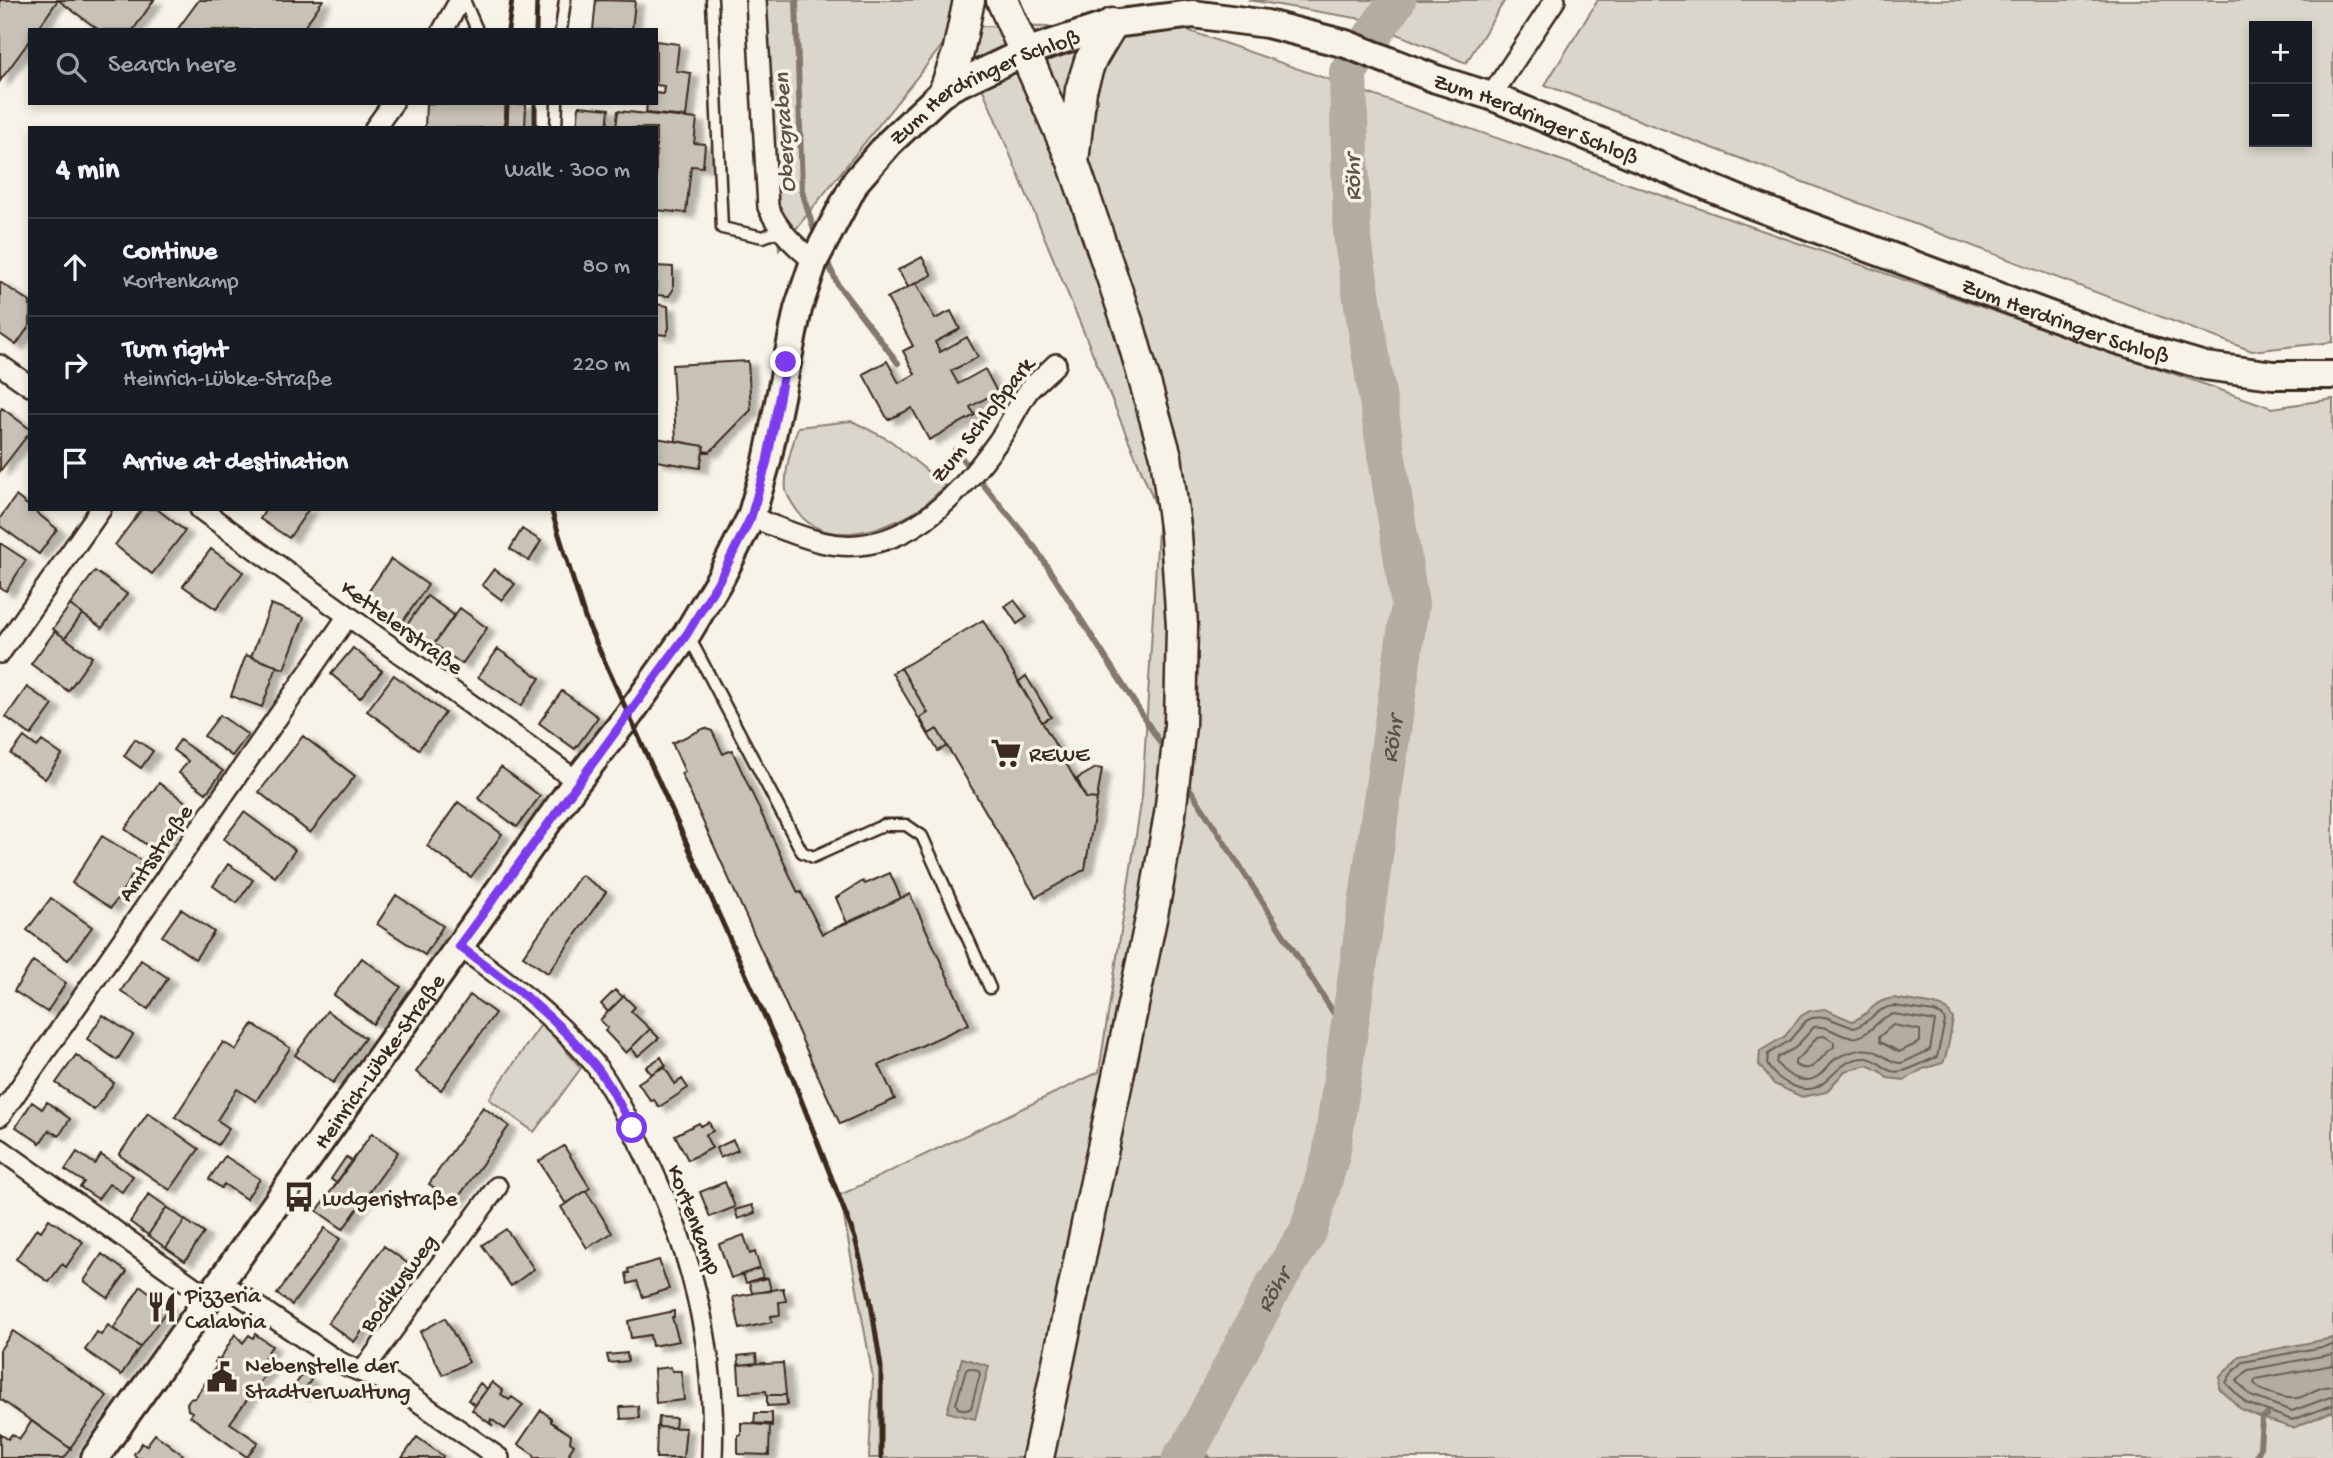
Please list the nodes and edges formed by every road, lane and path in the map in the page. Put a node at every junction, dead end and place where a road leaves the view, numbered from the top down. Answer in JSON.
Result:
{"nodes":[{"id":1,"x":462,"y":0,"type":"edge"},
{"id":2,"x":565,"y":0,"type":"edge"},
{"id":3,"x":712,"y":0,"type":"edge"},
{"id":4,"x":756,"y":0,"type":"edge"},
{"id":5,"x":969,"y":0,"type":"edge"},
{"id":6,"x":1002,"y":0,"type":"edge"},
{"id":7,"x":1556,"y":0,"type":"edge"},
{"id":8,"x":1112,"y":24,"type":"junction"},
{"id":9,"x":444,"y":28,"type":"edge"},
{"id":10,"x":476,"y":28,"type":"edge"},
{"id":11,"x":561,"y":28,"type":"edge"},
{"id":12,"x":1025,"y":52,"type":"junction"},
{"id":13,"x":945,"y":90,"type":"junction"},
{"id":14,"x":1490,"y":96,"type":"junction"},
{"id":15,"x":392,"y":105,"type":"edge"},
{"id":16,"x":557,"y":105,"type":"edge"},
{"id":17,"x":376,"y":126,"type":"edge"},
{"id":18,"x":556,"y":126,"type":"edge"},
{"id":19,"x":1073,"y":162,"type":"junction"},
{"id":20,"x":781,"y":230,"type":"junction"},
{"id":21,"x":814,"y":261,"type":"junction"},
{"id":22,"x":0,"y":365,"type":"edge"},
{"id":23,"x":1056,"y":365,"type":"dead end"},
{"id":24,"x":2333,"y":375,"type":"edge"},
{"id":25,"x":28,"y":385,"type":"edge"},
{"id":26,"x":100,"y":511,"type":"edge"},
{"id":27,"x":203,"y":511,"type":"edge"},
{"id":28,"x":751,"y":517,"type":"junction"},
{"id":29,"x":348,"y":616,"type":"junction"},
{"id":30,"x":687,"y":634,"type":"junction"},
{"id":31,"x":0,"y":653,"type":"edge"},
{"id":32,"x":577,"y":782,"type":"junction"},
{"id":33,"x":459,"y":946,"type":"junction"},
{"id":34,"x":990,"y":988,"type":"dead end"},
{"id":35,"x":0,"y":1116,"type":"edge"},
{"id":36,"x":0,"y":1149,"type":"edge"},
{"id":37,"x":497,"y":1187,"type":"dead end"},
{"id":38,"x":215,"y":1290,"type":"junction"},
{"id":39,"x":362,"y":1372,"type":"junction"},
{"id":40,"x":95,"y":1458,"type":"edge"},
{"id":41,"x":499,"y":1458,"type":"edge"},
{"id":42,"x":712,"y":1458,"type":"edge"},
{"id":43,"x":1038,"y":1458,"type":"edge"}],
"edges":[{"from":1,"to":9,"type":"street"},
{"from":1,"to":10,"type":"lane"},
{"from":2,"to":11,"type":"lane"},
{"from":3,"to":20,"type":"lane"},
{"from":4,"to":20,"type":"street"},
{"from":5,"to":13,"type":"main road"},
{"from":6,"to":12,"type":"main road"},
{"from":7,"to":14,"type":"street"},
{"from":8,"to":12,"type":"street","name":"Zum Herdringer Schloß"},
{"from":8,"to":14,"type":"street","name":"Zum Herdringer Schloß"},
{"from":8,"to":19,"type":"main road"},
{"from":12,"to":13,"type":"street","name":"Zum Herdringer Schloß"},
{"from":12,"to":19,"type":"main road"},
{"from":13,"to":21,"type":"street","name":"Zum Herdringer Schloß"},
{"from":14,"to":24,"type":"street","name":"Zum Herdringer Schloß"},
{"from":15,"to":17,"type":"street"},
{"from":16,"to":18,"type":"lane"},
{"from":19,"to":43,"type":"main road"},
{"from":20,"to":21,"type":"street"},
{"from":21,"to":28,"type":"street","name":"Heinrich-Lübke-Straße"},
{"from":22,"to":25,"type":"street"},
{"from":23,"to":28,"type":"street","name":"Zum Schloßpark"},
{"from":26,"to":31,"type":"street"},
{"from":27,"to":29,"type":"street","name":"Kettelerstraße"},
{"from":28,"to":30,"type":"street","name":"Heinrich-Lübke-Straße"},
{"from":29,"to":32,"type":"street","name":"Kettelerstraße"},
{"from":29,"to":35,"type":"street","name":"Amtsstraße"},
{"from":30,"to":32,"type":"street","name":"Heinrich-Lübke-Straße"},
{"from":30,"to":34,"type":"lane"},
{"from":32,"to":33,"type":"street","name":"Heinrich-Lübke-Straße"},
{"from":33,"to":38,"type":"street","name":"Heinrich-Lübke-Straße"},
{"from":33,"to":42,"type":"street","name":"Kortenkamp"},
{"from":36,"to":38,"type":"street"},
{"from":37,"to":39,"type":"street","name":"Bodikusweg"},
{"from":38,"to":39,"type":"street"},
{"from":38,"to":40,"type":"street","name":"Heinrich-Lübke-Straße"},
{"from":39,"to":41,"type":"street"}]}
